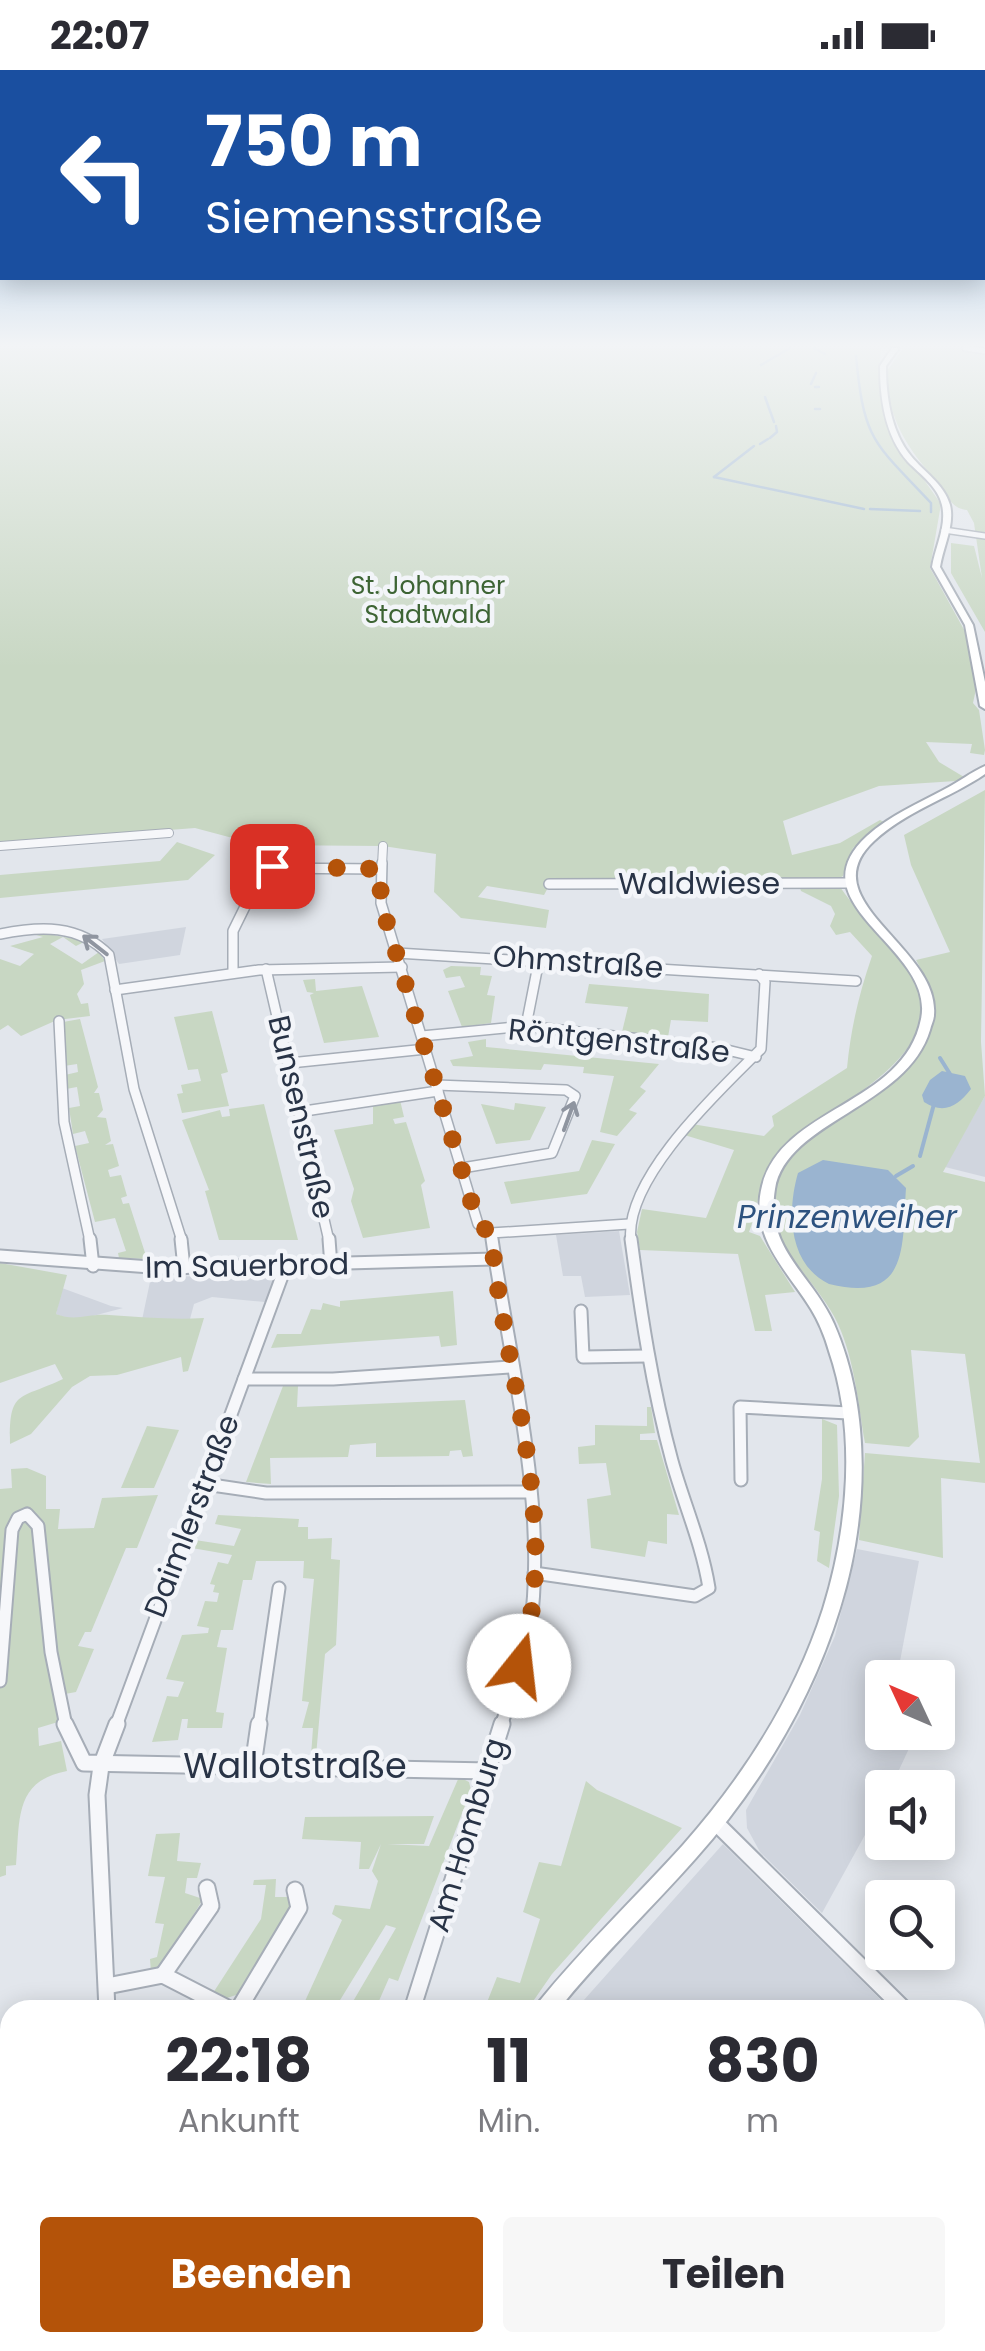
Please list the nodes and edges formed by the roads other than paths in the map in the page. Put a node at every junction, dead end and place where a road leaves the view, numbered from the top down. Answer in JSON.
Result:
{"nodes":[{"id":1,"x":907,"y":454,"type":"edge"},
{"id":2,"x":944,"y":530,"type":"junction"},
{"id":3,"x":985,"y":536,"type":"edge"},
{"id":4,"x":985,"y":706,"type":"edge"},
{"id":5,"x":985,"y":768,"type":"edge"},
{"id":6,"x":168,"y":833,"type":"dead end"},
{"id":7,"x":0,"y":846,"type":"edge"},
{"id":8,"x":382,"y":846,"type":"dead end"},
{"id":9,"x":380,"y":869,"type":"junction"},
{"id":10,"x":850,"y":883,"type":"junction"},
{"id":11,"x":549,"y":884,"type":"dead end"},
{"id":12,"x":0,"y":934,"type":"edge"},
{"id":13,"x":396,"y":953,"type":"junction"},
{"id":14,"x":539,"y":960,"type":"junction"},
{"id":15,"x":402,"y":968,"type":"junction"},
{"id":16,"x":266,"y":969,"type":"junction"},
{"id":17,"x":233,"y":974,"type":"junction"},
{"id":18,"x":759,"y":974,"type":"junction"},
{"id":19,"x":856,"y":981,"type":"dead end"},
{"id":20,"x":115,"y":990,"type":"junction"},
{"id":21,"x":59,"y":1021,"type":"dead end"},
{"id":22,"x":526,"y":1026,"type":"junction"},
{"id":23,"x":422,"y":1036,"type":"junction"},
{"id":24,"x":426,"y":1049,"type":"junction"},
{"id":25,"x":756,"y":1056,"type":"junction"},
{"id":26,"x":290,"y":1063,"type":"junction"},
{"id":27,"x":437,"y":1088,"type":"junction"},
{"id":28,"x":298,"y":1112,"type":"junction"},
{"id":29,"x":462,"y":1168,"type":"junction"},
{"id":30,"x":629,"y":1224,"type":"junction"},
{"id":31,"x":491,"y":1233,"type":"junction"},
{"id":32,"x":0,"y":1256,"type":"edge"},
{"id":33,"x":494,"y":1259,"type":"junction"},
{"id":34,"x":92,"y":1266,"type":"junction"},
{"id":35,"x":331,"y":1266,"type":"junction"},
{"id":36,"x":184,"y":1268,"type":"junction"},
{"id":37,"x":285,"y":1268,"type":"junction"},
{"id":38,"x":580,"y":1311,"type":"dead end"},
{"id":39,"x":646,"y":1356,"type":"junction"},
{"id":40,"x":510,"y":1367,"type":"junction"},
{"id":41,"x":244,"y":1379,"type":"junction"},
{"id":42,"x":848,"y":1413,"type":"junction"},
{"id":43,"x":741,"y":1480,"type":"dead end"},
{"id":44,"x":205,"y":1484,"type":"junction"},
{"id":45,"x":530,"y":1492,"type":"junction"},
{"id":46,"x":534,"y":1573,"type":"junction"},
{"id":47,"x":279,"y":1588,"type":"dead end"},
{"id":48,"x":0,"y":1681,"type":"edge"},
{"id":49,"x":101,"y":1766,"type":"junction"},
{"id":50,"x":253,"y":1766,"type":"junction"},
{"id":51,"x":489,"y":1772,"type":"junction"},
{"id":52,"x":715,"y":1822,"type":"junction"},
{"id":53,"x":207,"y":1888,"type":"dead end"},
{"id":54,"x":295,"y":1890,"type":"dead end"},
{"id":55,"x":163,"y":1975,"type":"junction"},
{"id":56,"x":106,"y":1986,"type":"junction"},
{"id":57,"x":106,"y":2000,"type":"edge"},
{"id":58,"x":214,"y":2000,"type":"edge"},
{"id":59,"x":240,"y":2000,"type":"edge"},
{"id":60,"x":415,"y":2000,"type":"edge"},
{"id":61,"x":555,"y":2000,"type":"edge"},
{"id":62,"x":894,"y":2000,"type":"edge"}],
"edges":[{"from":1,"to":2,"type":"main road"},
{"from":2,"to":3,"type":"street"},
{"from":2,"to":4,"type":"main road"},
{"from":5,"to":10,"type":"main road"},
{"from":6,"to":7,"type":"street"},
{"from":8,"to":9,"type":"street","name":"Am Homburg"},
{"from":9,"to":13,"type":"street","name":"Am Homburg"},
{"from":9,"to":17,"type":"street"},
{"from":10,"to":11,"type":"street","name":"Waldwiese"},
{"from":10,"to":42,"type":"main road"},
{"from":20,"to":12,"type":"street","one_way":true},
{"from":13,"to":14,"type":"street","name":"Ohmstraße"},
{"from":13,"to":15,"type":"street","name":"Am Homburg"},
{"from":14,"to":18,"type":"street","name":"Ohmstraße"},
{"from":14,"to":22,"type":"street"},
{"from":15,"to":16,"type":"street"},
{"from":15,"to":23,"type":"street","name":"Am Homburg"},
{"from":16,"to":17,"type":"street"},
{"from":16,"to":26,"type":"street","name":"Bunsenstraße"},
{"from":17,"to":20,"type":"street"},
{"from":18,"to":19,"type":"street","name":"Ohmstraße"},
{"from":18,"to":25,"type":"street"},
{"from":20,"to":36,"type":"street"},
{"from":21,"to":34,"type":"street"},
{"from":22,"to":23,"type":"street","name":"Röntgenstraße"},
{"from":22,"to":25,"type":"street","name":"Röntgenstraße"},
{"from":23,"to":24,"type":"street","name":"Am Homburg"},
{"from":24,"to":26,"type":"street"},
{"from":24,"to":27,"type":"street","name":"Am Homburg"},
{"from":25,"to":30,"type":"street"},
{"from":26,"to":28,"type":"street","name":"Bunsenstraße"},
{"from":27,"to":28,"type":"street"},
{"from":27,"to":29,"type":"street","name":"Am Homburg"},
{"from":29,"to":27,"type":"street","one_way":true},
{"from":28,"to":35,"type":"street","name":"Bunsenstraße"},
{"from":29,"to":31,"type":"street","name":"Am Homburg"},
{"from":30,"to":31,"type":"street"},
{"from":30,"to":39,"type":"street"},
{"from":31,"to":33,"type":"street","name":"Am Homburg"},
{"from":32,"to":34,"type":"street","name":"Im Sauerbrod"},
{"from":33,"to":35,"type":"street","name":"Im Sauerbrod"},
{"from":33,"to":40,"type":"street","name":"Am Homburg"},
{"from":34,"to":36,"type":"street","name":"Im Sauerbrod"},
{"from":35,"to":37,"type":"street","name":"Im Sauerbrod"},
{"from":36,"to":37,"type":"street","name":"Im Sauerbrod"},
{"from":37,"to":41,"type":"street","name":"Daimlerstraße"},
{"from":38,"to":39,"type":"street"},
{"from":39,"to":46,"type":"street"},
{"from":40,"to":41,"type":"street"},
{"from":40,"to":45,"type":"street","name":"Am Homburg"},
{"from":41,"to":44,"type":"street","name":"Daimlerstraße"},
{"from":42,"to":43,"type":"street"},
{"from":42,"to":52,"type":"main road"},
{"from":44,"to":45,"type":"street"},
{"from":44,"to":49,"type":"street","name":"Daimlerstraße"},
{"from":45,"to":46,"type":"street","name":"Am Homburg"},
{"from":46,"to":51,"type":"street","name":"Am Homburg"},
{"from":47,"to":50,"type":"street"},
{"from":48,"to":49,"type":"street"},
{"from":49,"to":50,"type":"street","name":"Wallotstraße"},
{"from":49,"to":56,"type":"street","name":"Daimlerstraße"},
{"from":50,"to":51,"type":"street","name":"Wallotstraße"},
{"from":51,"to":60,"type":"street","name":"Am Homburg"},
{"from":52,"to":61,"type":"main road"},
{"from":52,"to":62,"type":"street"},
{"from":53,"to":55,"type":"street"},
{"from":54,"to":59,"type":"street"},
{"from":55,"to":56,"type":"street"},
{"from":55,"to":58,"type":"street"},
{"from":56,"to":57,"type":"street","name":"Daimlerstraße"}]}
